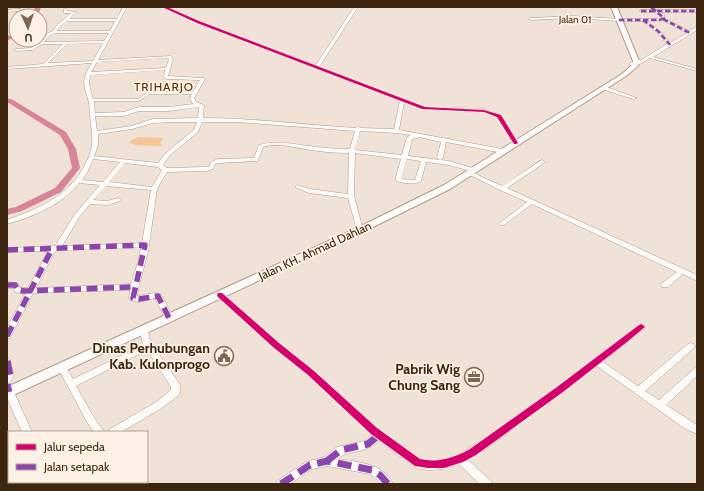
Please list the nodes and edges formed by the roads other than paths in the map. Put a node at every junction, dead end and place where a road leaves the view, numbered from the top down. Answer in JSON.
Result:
{"nodes":[{"id":1,"x":125,"y":7,"type":"edge"},
{"id":2,"x":164,"y":7,"type":"edge"},
{"id":3,"x":356,"y":7,"type":"edge"},
{"id":4,"x":614,"y":7,"type":"edge"},
{"id":5,"x":651,"y":7,"type":"edge"},
{"id":6,"x":673,"y":7,"type":"edge"},
{"id":7,"x":65,"y":10,"type":"dead end"},
{"id":8,"x":641,"y":11,"type":"dead end"},
{"id":9,"x":657,"y":11,"type":"junction"},
{"id":10,"x":677,"y":11,"type":"junction"},
{"id":11,"x":697,"y":11,"type":"edge"},
{"id":12,"x":531,"y":19,"type":"dead end"},
{"id":13,"x":663,"y":19,"type":"junction"},
{"id":14,"x":66,"y":20,"type":"junction"},
{"id":15,"x":117,"y":20,"type":"junction"},
{"id":16,"x":619,"y":20,"type":"junction"},
{"id":17,"x":643,"y":20,"type":"junction"},
{"id":18,"x":697,"y":28,"type":"edge"},
{"id":19,"x":54,"y":32,"type":"junction"},
{"id":20,"x":111,"y":32,"type":"junction"},
{"id":21,"x":690,"y":33,"type":"junction"},
{"id":22,"x":48,"y":35,"type":"edge"},
{"id":23,"x":106,"y":42,"type":"junction"},
{"id":24,"x":48,"y":43,"type":"edge"},
{"id":25,"x":66,"y":43,"type":"junction"},
{"id":26,"x":670,"y":45,"type":"junction"},
{"id":27,"x":35,"y":48,"type":"edge"},
{"id":28,"x":16,"y":50,"type":"dead end"},
{"id":29,"x":650,"y":57,"type":"junction"},
{"id":30,"x":95,"y":61,"type":"junction"},
{"id":31,"x":634,"y":61,"type":"junction"},
{"id":32,"x":643,"y":61,"type":"joint"},
{"id":33,"x":44,"y":65,"type":"junction"},
{"id":34,"x":317,"y":67,"type":"junction"},
{"id":35,"x":7,"y":68,"type":"edge"},
{"id":36,"x":168,"y":69,"type":"junction"},
{"id":37,"x":697,"y":70,"type":"edge"},
{"id":38,"x":88,"y":74,"type":"junction"},
{"id":39,"x":606,"y":87,"type":"junction"},
{"id":40,"x":194,"y":93,"type":"junction"},
{"id":41,"x":635,"y":98,"type":"dead end"},
{"id":42,"x":91,"y":100,"type":"junction"},
{"id":43,"x":139,"y":100,"type":"junction"},
{"id":44,"x":402,"y":101,"type":"junction"},
{"id":45,"x":200,"y":105,"type":"junction"},
{"id":46,"x":133,"y":110,"type":"junction"},
{"id":47,"x":92,"y":115,"type":"junction"},
{"id":48,"x":200,"y":120,"type":"junction"},
{"id":49,"x":358,"y":128,"type":"junction"},
{"id":50,"x":396,"y":131,"type":"junction"},
{"id":51,"x":94,"y":133,"type":"junction"},
{"id":52,"x":516,"y":143,"type":"junction"},
{"id":53,"x":352,"y":151,"type":"junction"},
{"id":54,"x":503,"y":152,"type":"junction"},
{"id":55,"x":91,"y":157,"type":"junction"},
{"id":56,"x":404,"y":157,"type":"junction"},
{"id":57,"x":440,"y":158,"type":"dead end"},
{"id":58,"x":424,"y":160,"type":"junction"},
{"id":59,"x":124,"y":161,"type":"junction"},
{"id":60,"x":542,"y":162,"type":"dead end"},
{"id":61,"x":160,"y":165,"type":"junction"},
{"id":62,"x":165,"y":170,"type":"junction"},
{"id":63,"x":471,"y":172,"type":"junction"},
{"id":64,"x":78,"y":181,"type":"junction"},
{"id":65,"x":104,"y":184,"type":"junction"},
{"id":66,"x":298,"y":187,"type":"dead end"},
{"id":67,"x":154,"y":189,"type":"junction"},
{"id":68,"x":502,"y":189,"type":"junction"},
{"id":69,"x":351,"y":196,"type":"junction"},
{"id":70,"x":118,"y":200,"type":"dead end"},
{"id":71,"x":90,"y":202,"type":"junction"},
{"id":72,"x":531,"y":202,"type":"junction"},
{"id":73,"x":7,"y":222,"type":"edge"},
{"id":74,"x":502,"y":224,"type":"dead end"},
{"id":75,"x":360,"y":230,"type":"junction"},
{"id":76,"x":145,"y":245,"type":"junction"},
{"id":77,"x":55,"y":249,"type":"junction"},
{"id":78,"x":7,"y":250,"type":"edge"},
{"id":79,"x":682,"y":271,"type":"junction"},
{"id":80,"x":697,"y":278,"type":"edge"},
{"id":81,"x":7,"y":285,"type":"edge"},
{"id":82,"x":665,"y":285,"type":"dead end"},
{"id":83,"x":133,"y":287,"type":"junction"},
{"id":84,"x":31,"y":291,"type":"junction"},
{"id":85,"x":220,"y":295,"type":"junction"},
{"id":86,"x":169,"y":318,"type":"junction"},
{"id":87,"x":641,"y":327,"type":"dead end"},
{"id":88,"x":144,"y":330,"type":"junction"},
{"id":89,"x":7,"y":336,"type":"edge"},
{"id":90,"x":148,"y":346,"type":"junction"},
{"id":91,"x":691,"y":346,"type":"dead end"},
{"id":92,"x":7,"y":361,"type":"edge"},
{"id":93,"x":597,"y":362,"type":"junction"},
{"id":94,"x":62,"y":368,"type":"junction"},
{"id":95,"x":697,"y":370,"type":"edge"},
{"id":96,"x":7,"y":380,"type":"edge"},
{"id":97,"x":71,"y":384,"type":"junction"},
{"id":98,"x":8,"y":390,"type":"edge"},
{"id":99,"x":638,"y":391,"type":"junction"},
{"id":100,"x":659,"y":406,"type":"junction"},
{"id":101,"x":697,"y":430,"type":"edge"},
{"id":102,"x":27,"y":431,"type":"edge"},
{"id":103,"x":99,"y":431,"type":"edge"},
{"id":104,"x":115,"y":431,"type":"edge"},
{"id":105,"x":379,"y":435,"type":"junction"},
{"id":106,"x":460,"y":459,"type":"junction"},
{"id":107,"x":328,"y":460,"type":"junction"},
{"id":108,"x":281,"y":484,"type":"edge"},
{"id":109,"x":388,"y":484,"type":"edge"},
{"id":110,"x":487,"y":484,"type":"edge"}],
"edges":[{"from":1,"to":15,"type":"street"},
{"from":2,"to":34,"type":"street"},
{"from":3,"to":34,"type":"street"},
{"from":4,"to":16,"type":"highway"},
{"from":5,"to":9,"type":"street"},
{"from":6,"to":10,"type":"street"},
{"from":7,"to":14,"type":"street"},
{"from":8,"to":9,"type":"street"},
{"from":9,"to":10,"type":"street"},
{"from":9,"to":13,"type":"street"},
{"from":10,"to":11,"type":"street"},
{"from":12,"to":16,"type":"street","name":"Jalan 01"},
{"from":13,"to":17,"type":"street","name":"Jalan 01"},
{"from":13,"to":21,"type":"street"},
{"from":14,"to":15,"type":"street"},
{"from":14,"to":19,"type":"street"},
{"from":15,"to":20,"type":"street"},
{"from":16,"to":17,"type":"street","name":"Jalan 01"},
{"from":16,"to":31,"type":"highway"},
{"from":17,"to":26,"type":"street"},
{"from":18,"to":21,"type":"street"},
{"from":19,"to":20,"type":"street"},
{"from":19,"to":22,"type":"street"},
{"from":20,"to":23,"type":"street"},
{"from":21,"to":26,"type":"street"},
{"from":23,"to":25,"type":"street"},
{"from":23,"to":30,"type":"street"},
{"from":24,"to":25,"type":"street"},
{"from":25,"to":33,"type":"street"},
{"from":26,"to":29,"type":"street"},
{"from":27,"to":28,"type":"street"},
{"from":29,"to":32,"type":"street"},
{"from":29,"to":37,"type":"street"},
{"from":30,"to":33,"type":"street"},
{"from":30,"to":36,"type":"street"},
{"from":30,"to":38,"type":"street"},
{"from":31,"to":32,"type":"highway"},
{"from":31,"to":39,"type":"highway","name":"Jalan KH. Ahmad Dahlan"},
{"from":33,"to":35,"type":"street"},
{"from":34,"to":44,"type":"street"},
{"from":36,"to":38,"type":"street"},
{"from":36,"to":40,"type":"street"},
{"from":38,"to":42,"type":"street"},
{"from":39,"to":41,"type":"street"},
{"from":39,"to":52,"type":"highway","name":"Jalan KH. Ahmad Dahlan"},
{"from":40,"to":43,"type":"street"},
{"from":40,"to":45,"type":"street"},
{"from":42,"to":43,"type":"street"},
{"from":42,"to":47,"type":"street"},
{"from":43,"to":46,"type":"street"},
{"from":44,"to":50,"type":"street"},
{"from":44,"to":52,"type":"street"},
{"from":45,"to":46,"type":"street"},
{"from":45,"to":48,"type":"street"},
{"from":46,"to":47,"type":"street"},
{"from":47,"to":51,"type":"street"},
{"from":48,"to":49,"type":"street"},
{"from":48,"to":51,"type":"street"},
{"from":48,"to":61,"type":"street"},
{"from":49,"to":50,"type":"street"},
{"from":49,"to":53,"type":"street"},
{"from":50,"to":54,"type":"street"},
{"from":51,"to":55,"type":"street"},
{"from":52,"to":54,"type":"highway","name":"Jalan KH. Ahmad Dahlan"},
{"from":53,"to":56,"type":"street"},
{"from":53,"to":62,"type":"street"},
{"from":53,"to":69,"type":"street"},
{"from":54,"to":63,"type":"highway","name":"Jalan KH. Ahmad Dahlan"},
{"from":55,"to":59,"type":"street"},
{"from":55,"to":64,"type":"street"},
{"from":56,"to":57,"type":"street"},
{"from":56,"to":58,"type":"street"},
{"from":56,"to":58,"type":"street"},
{"from":58,"to":63,"type":"street"},
{"from":59,"to":61,"type":"street"},
{"from":59,"to":65,"type":"street"},
{"from":60,"to":68,"type":"street"},
{"from":61,"to":62,"type":"street"},
{"from":62,"to":67,"type":"street"},
{"from":63,"to":68,"type":"street"},
{"from":63,"to":75,"type":"highway","name":"Jalan KH. Ahmad Dahlan"},
{"from":64,"to":65,"type":"street"},
{"from":64,"to":73,"type":"street"},
{"from":65,"to":67,"type":"street"},
{"from":65,"to":71,"type":"street"},
{"from":66,"to":69,"type":"street"},
{"from":67,"to":76,"type":"street"},
{"from":68,"to":72,"type":"street"},
{"from":69,"to":75,"type":"street"},
{"from":70,"to":71,"type":"street"},
{"from":71,"to":77,"type":"street"},
{"from":72,"to":74,"type":"street"},
{"from":72,"to":79,"type":"street"},
{"from":75,"to":85,"type":"highway","name":"Jalan KH. Ahmad Dahlan"},
{"from":76,"to":77,"type":"street"},
{"from":76,"to":83,"type":"street"},
{"from":77,"to":78,"type":"street"},
{"from":77,"to":84,"type":"street"},
{"from":79,"to":80,"type":"street"},
{"from":79,"to":82,"type":"street"},
{"from":81,"to":84,"type":"street"},
{"from":83,"to":84,"type":"street"},
{"from":83,"to":86,"type":"street"},
{"from":84,"to":89,"type":"street"},
{"from":85,"to":86,"type":"highway","name":"Jalan KH. Ahmad Dahlan"},
{"from":85,"to":105,"type":"street"},
{"from":86,"to":88,"type":"highway","name":"Jalan KH. Ahmad Dahlan"},
{"from":87,"to":93,"type":"street"},
{"from":88,"to":90,"type":"street"},
{"from":88,"to":94,"type":"highway","name":"Jalan KH. Ahmad Dahlan"},
{"from":90,"to":97,"type":"street"},
{"from":90,"to":104,"type":"street"},
{"from":91,"to":99,"type":"street"},
{"from":92,"to":96,"type":"street"},
{"from":93,"to":99,"type":"street"},
{"from":93,"to":106,"type":"street"},
{"from":94,"to":97,"type":"street"},
{"from":94,"to":98,"type":"highway","name":"Jalan KH. Ahmad Dahlan"},
{"from":95,"to":100,"type":"street"},
{"from":97,"to":103,"type":"street"},
{"from":98,"to":102,"type":"street"},
{"from":99,"to":100,"type":"street"},
{"from":100,"to":101,"type":"street"},
{"from":105,"to":106,"type":"street"},
{"from":105,"to":107,"type":"street"},
{"from":106,"to":110,"type":"street"},
{"from":107,"to":108,"type":"street"},
{"from":107,"to":109,"type":"street"}]}
